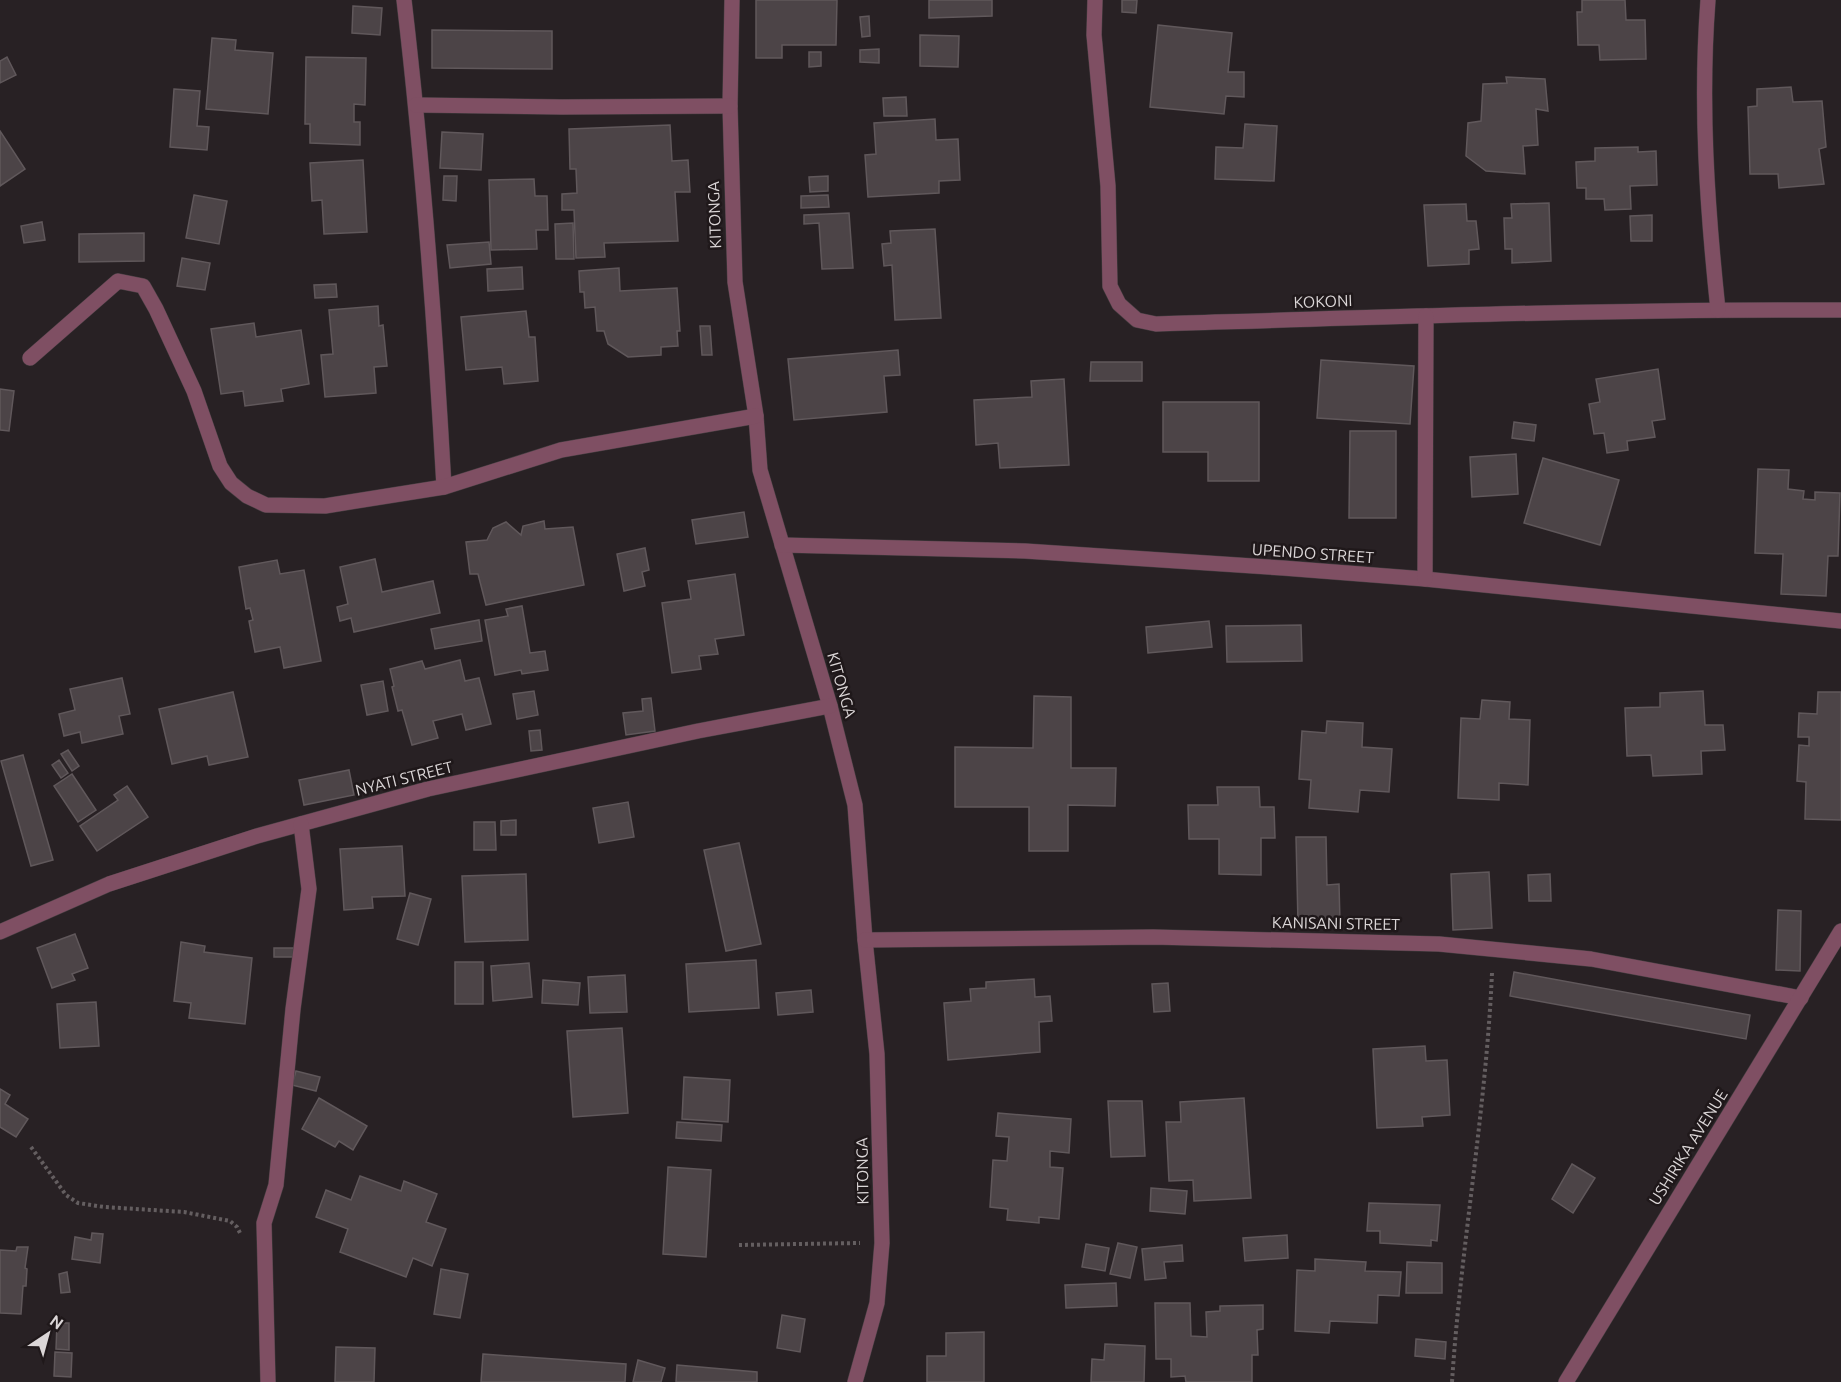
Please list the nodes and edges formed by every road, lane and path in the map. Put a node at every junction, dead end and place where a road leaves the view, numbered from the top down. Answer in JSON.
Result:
{"nodes":[{"id":1,"x":404,"y":0,"type":"edge"},
{"id":2,"x":732,"y":0,"type":"edge"},
{"id":3,"x":1095,"y":0,"type":"edge"},
{"id":4,"x":1708,"y":0,"type":"edge"},
{"id":5,"x":416,"y":105,"type":"junction"},
{"id":6,"x":729,"y":106,"type":"junction"},
{"id":7,"x":1718,"y":310,"type":"junction"},
{"id":8,"x":1841,"y":310,"type":"edge"},
{"id":9,"x":1426,"y":316,"type":"junction"},
{"id":10,"x":30,"y":358,"type":"dead end"},
{"id":11,"x":756,"y":416,"type":"junction"},
{"id":12,"x":444,"y":487,"type":"junction"},
{"id":13,"x":782,"y":545,"type":"junction"},
{"id":14,"x":1425,"y":579,"type":"junction"},
{"id":15,"x":1841,"y":621,"type":"edge"},
{"id":16,"x":830,"y":706,"type":"junction"},
{"id":17,"x":301,"y":824,"type":"junction"},
{"id":18,"x":1841,"y":931,"type":"edge"},
{"id":19,"x":0,"y":932,"type":"edge"},
{"id":20,"x":865,"y":939,"type":"junction"},
{"id":21,"x":1494,"y":948,"type":"junction"},
{"id":22,"x":1801,"y":998,"type":"junction"},
{"id":23,"x":31,"y":1147,"type":"dead end"},
{"id":24,"x":242,"y":1238,"type":"dead end"},
{"id":25,"x":882,"y":1243,"type":"junction"},
{"id":26,"x":739,"y":1245,"type":"dead end"},
{"id":27,"x":268,"y":1382,"type":"edge"},
{"id":28,"x":855,"y":1382,"type":"edge"},
{"id":29,"x":1452,"y":1382,"type":"edge"},
{"id":30,"x":1566,"y":1382,"type":"edge"}],
"edges":[{"from":1,"to":5,"type":"street"},
{"from":2,"to":6,"type":"street","name":"KITONGA"},
{"from":3,"to":9,"type":"street","name":"KOKONI"},
{"from":4,"to":7,"type":"street"},
{"from":5,"to":6,"type":"street"},
{"from":5,"to":12,"type":"street"},
{"from":6,"to":11,"type":"street","name":"KITONGA"},
{"from":7,"to":8,"type":"street","name":"KOKONI"},
{"from":7,"to":9,"type":"street","name":"KOKONI"},
{"from":9,"to":14,"type":"street"},
{"from":10,"to":12,"type":"street"},
{"from":11,"to":12,"type":"street"},
{"from":11,"to":13,"type":"street","name":"KITONGA"},
{"from":13,"to":14,"type":"street","name":"UPENDO STREET"},
{"from":13,"to":16,"type":"street","name":"KITONGA"},
{"from":14,"to":15,"type":"street","name":"UPENDO STREET"},
{"from":16,"to":17,"type":"street","name":"NYATI STREET"},
{"from":16,"to":20,"type":"street","name":"KITONGA"},
{"from":17,"to":19,"type":"street","name":"NYATI STREET"},
{"from":17,"to":27,"type":"street"},
{"from":18,"to":22,"type":"street","name":"USHIRIKA AVENUE"},
{"from":20,"to":21,"type":"street","name":"KANISANI STREET"},
{"from":20,"to":25,"type":"street","name":"KITONGA"},
{"from":21,"to":22,"type":"street","name":"KANISANI STREET"},
{"from":21,"to":29,"type":"path"},
{"from":22,"to":30,"type":"street","name":"USHIRIKA AVENUE"},
{"from":23,"to":24,"type":"path"},
{"from":25,"to":26,"type":"path"},
{"from":25,"to":28,"type":"street","name":"KITONGA"}]}
